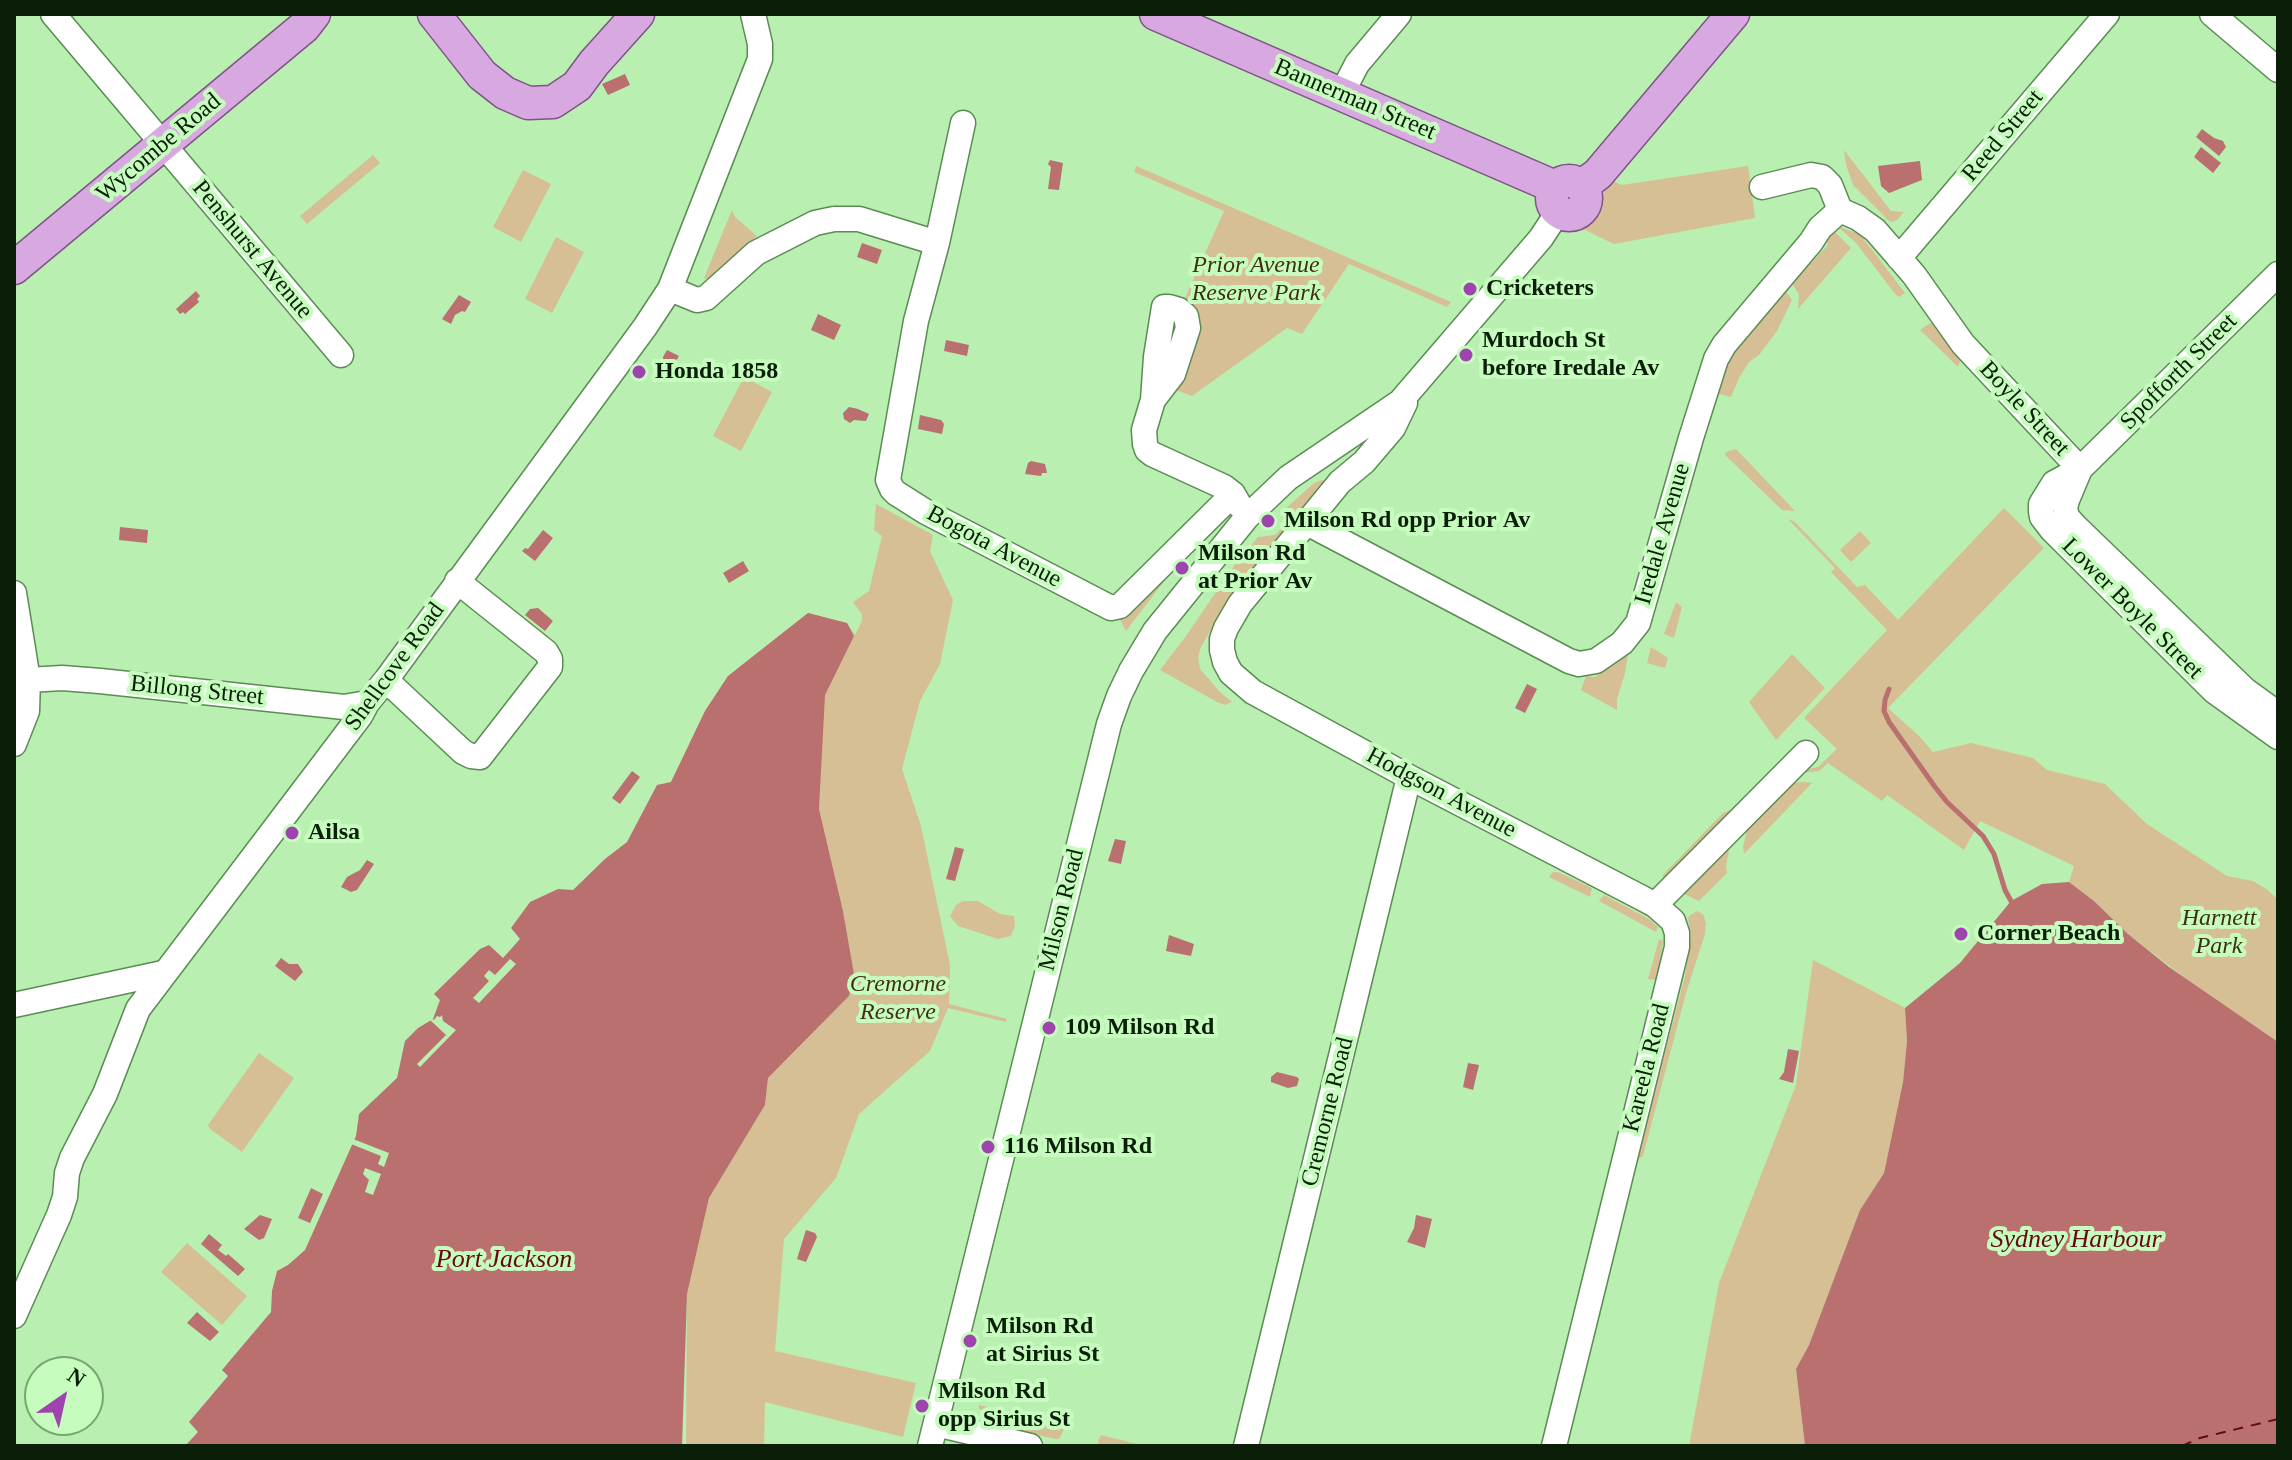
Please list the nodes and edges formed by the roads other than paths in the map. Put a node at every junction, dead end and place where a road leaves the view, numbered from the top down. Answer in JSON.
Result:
{"nodes":[{"id":1,"x":53,"y":14,"type":"edge"},
{"id":2,"x":434,"y":14,"type":"edge"},
{"id":3,"x":458,"y":14,"type":"edge"},
{"id":4,"x":638,"y":14,"type":"edge"},
{"id":5,"x":753,"y":14,"type":"edge"},
{"id":6,"x":1156,"y":14,"type":"edge"},
{"id":7,"x":1399,"y":14,"type":"edge"},
{"id":8,"x":1733,"y":14,"type":"edge"},
{"id":9,"x":2107,"y":14,"type":"edge"},
{"id":10,"x":2212,"y":14,"type":"edge"},
{"id":11,"x":316,"y":18,"type":"edge"},
{"id":12,"x":594,"y":63,"type":"junction"},
{"id":13,"x":2278,"y":70,"type":"edge"},
{"id":14,"x":1341,"y":95,"type":"junction"},
{"id":15,"x":963,"y":123,"type":"dead end"},
{"id":16,"x":163,"y":146,"type":"junction"},
{"id":17,"x":1762,"y":187,"type":"dead end"},
{"id":18,"x":1565,"y":195,"type":"junction"},
{"id":19,"x":1840,"y":210,"type":"junction"},
{"id":20,"x":937,"y":243,"type":"junction"},
{"id":21,"x":1899,"y":258,"type":"junction"},
{"id":22,"x":14,"y":268,"type":"edge"},
{"id":23,"x":2278,"y":274,"type":"edge"},
{"id":24,"x":670,"y":289,"type":"junction"},
{"id":25,"x":341,"y":355,"type":"dead end"},
{"id":26,"x":1411,"y":391,"type":"junction"},
{"id":27,"x":1153,"y":400,"type":"dead end"},
{"id":28,"x":1332,"y":449,"type":"junction"},
{"id":29,"x":2080,"y":469,"type":"junction"},
{"id":30,"x":1340,"y":482,"type":"junction"},
{"id":31,"x":1233,"y":494,"type":"junction"},
{"id":32,"x":1247,"y":517,"type":"junction"},
{"id":33,"x":1307,"y":523,"type":"junction"},
{"id":34,"x":457,"y":581,"type":"junction"},
{"id":35,"x":14,"y":593,"type":"edge"},
{"id":36,"x":28,"y":680,"type":"junction"},
{"id":37,"x":386,"y":680,"type":"junction"},
{"id":38,"x":367,"y":703,"type":"junction"},
{"id":39,"x":2278,"y":714,"type":"edge"},
{"id":40,"x":2278,"y":737,"type":"edge"},
{"id":41,"x":14,"y":744,"type":"edge"},
{"id":42,"x":1806,"y":753,"type":"dead end"},
{"id":43,"x":1409,"y":777,"type":"junction"},
{"id":44,"x":1655,"y":905,"type":"junction"},
{"id":45,"x":163,"y":973,"type":"junction"},
{"id":46,"x":14,"y":1005,"type":"edge"},
{"id":47,"x":14,"y":1316,"type":"edge"},
{"id":48,"x":933,"y":1435,"type":"edge"},
{"id":49,"x":1030,"y":1446,"type":"edge"},
{"id":50,"x":1246,"y":1446,"type":"edge"},
{"id":51,"x":1554,"y":1446,"type":"edge"}],
"edges":[{"from":1,"to":16,"type":"street","name":"Penshurst Avenue"},
{"from":2,"to":12,"type":"main road"},
{"from":3,"to":12,"type":"main road"},
{"from":4,"to":12,"type":"main road"},
{"from":5,"to":24,"type":"street","name":"Shellcove Road"},
{"from":6,"to":14,"type":"main road","name":"Bannerman Street"},
{"from":7,"to":14,"type":"street"},
{"from":8,"to":18,"type":"main road"},
{"from":9,"to":21,"type":"street","name":"Reed Street"},
{"from":10,"to":13,"type":"street"},
{"from":11,"to":16,"type":"main road","name":"Wycombe Road"},
{"from":14,"to":18,"type":"main road","name":"Bannerman Street"},
{"from":15,"to":20,"type":"street","name":"Bogota Avenue"},
{"from":16,"to":22,"type":"main road","name":"Wycombe Road"},
{"from":16,"to":25,"type":"street","name":"Penshurst Avenue"},
{"from":17,"to":19,"type":"street","name":"Boyle Street"},
{"from":18,"to":26,"type":"street"},
{"from":19,"to":21,"type":"street","name":"Boyle Street"},
{"from":19,"to":33,"type":"street","name":"Iredale Avenue"},
{"from":20,"to":24,"type":"street"},
{"from":20,"to":31,"type":"street","name":"Bogota Avenue"},
{"from":21,"to":29,"type":"street","name":"Boyle Street"},
{"from":23,"to":29,"type":"street","name":"Spofforth Street"},
{"from":24,"to":34,"type":"street","name":"Shellcove Road"},
{"from":26,"to":28,"type":"street","name":"Milson Road"},
{"from":26,"to":30,"type":"street"},
{"from":27,"to":31,"type":"street"},
{"from":28,"to":30,"type":"street"},
{"from":28,"to":32,"type":"street","name":"Milson Road"},
{"from":29,"to":39,"type":"street","name":"Boyle Street"},
{"from":29,"to":40,"type":"street","name":"Lower Boyle Street"},
{"from":30,"to":33,"type":"street"},
{"from":31,"to":32,"type":"street"},
{"from":32,"to":48,"type":"street","name":"Milson Road"},
{"from":33,"to":43,"type":"street","name":"Hodgson Avenue"},
{"from":34,"to":37,"type":"street","name":"Shellcove Road"},
{"from":34,"to":37,"type":"street"},
{"from":35,"to":36,"type":"street"},
{"from":36,"to":38,"type":"street","name":"Billong Street"},
{"from":36,"to":41,"type":"street"},
{"from":37,"to":38,"type":"street","name":"Shellcove Road"},
{"from":38,"to":45,"type":"street","name":"Shellcove Road"},
{"from":42,"to":44,"type":"street"},
{"from":43,"to":44,"type":"street","name":"Hodgson Avenue"},
{"from":43,"to":50,"type":"street","name":"Cremorne Road"},
{"from":44,"to":51,"type":"street","name":"Kareela Road"},
{"from":45,"to":46,"type":"street"},
{"from":45,"to":47,"type":"street","name":"Shellcove Road"},
{"from":48,"to":49,"type":"street"}]}
